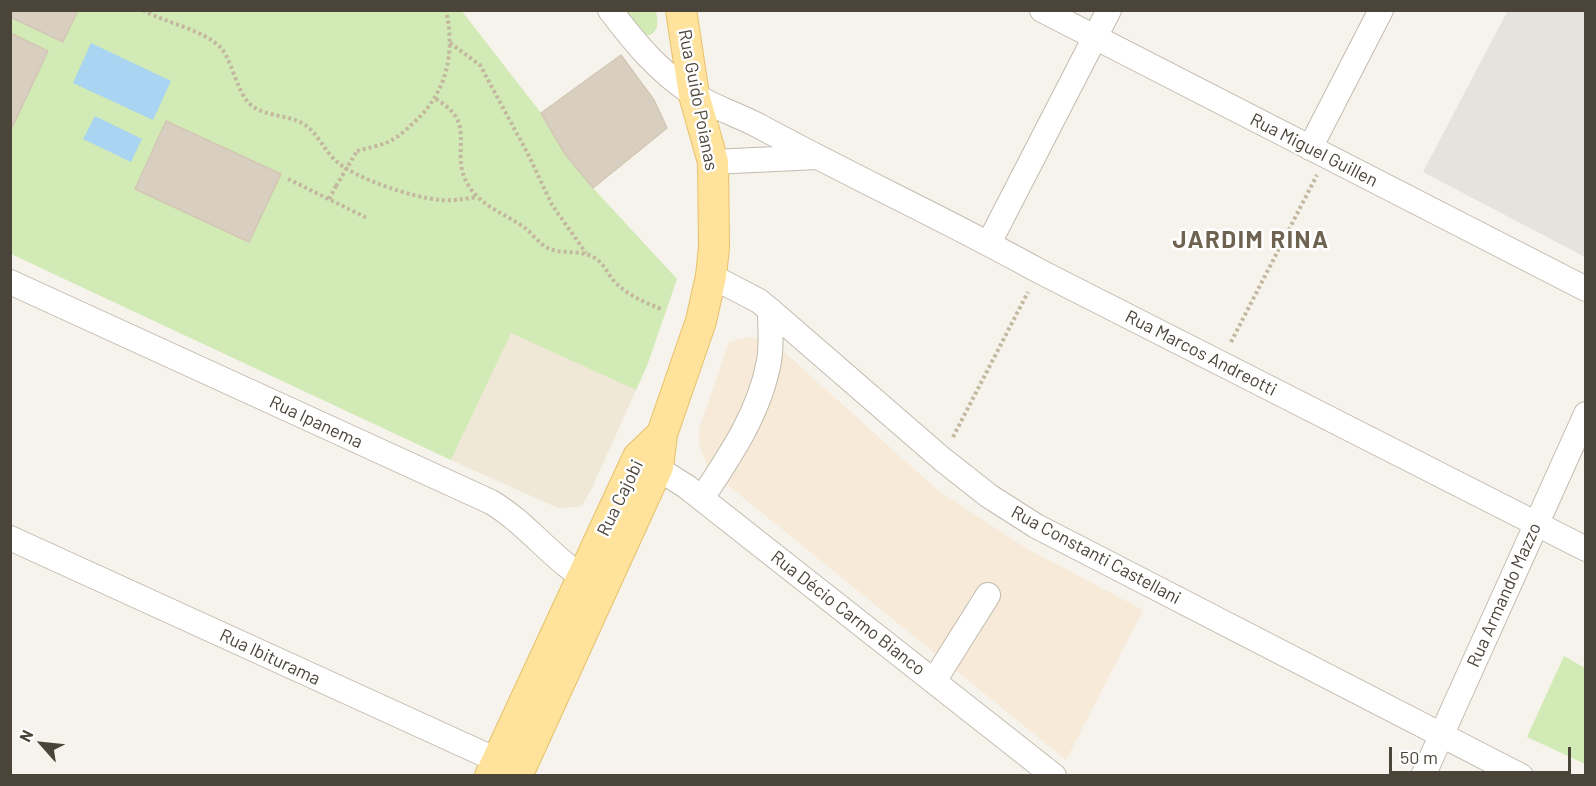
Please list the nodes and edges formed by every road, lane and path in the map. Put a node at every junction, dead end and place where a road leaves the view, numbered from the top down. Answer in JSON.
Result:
{"nodes":[{"id":1,"x":143,"y":10,"type":"edge"},
{"id":2,"x":446,"y":10,"type":"edge"},
{"id":3,"x":610,"y":10,"type":"edge"},
{"id":4,"x":681,"y":10,"type":"edge"},
{"id":5,"x":1042,"y":10,"type":"edge"},
{"id":6,"x":1109,"y":10,"type":"edge"},
{"id":7,"x":1381,"y":10,"type":"edge"},
{"id":8,"x":1095,"y":38,"type":"junction"},
{"id":9,"x":450,"y":43,"type":"junction"},
{"id":10,"x":694,"y":95,"type":"junction"},
{"id":11,"x":436,"y":99,"type":"junction"},
{"id":12,"x":1318,"y":152,"type":"junction"},
{"id":13,"x":817,"y":157,"type":"junction"},
{"id":14,"x":713,"y":162,"type":"junction"},
{"id":15,"x":288,"y":180,"type":"dead end"},
{"id":16,"x":477,"y":197,"type":"junction"},
{"id":17,"x":328,"y":199,"type":"junction"},
{"id":18,"x":367,"y":218,"type":"dead end"},
{"id":19,"x":989,"y":243,"type":"junction"},
{"id":20,"x":586,"y":253,"type":"junction"},
{"id":21,"x":1039,"y":270,"type":"junction"},
{"id":22,"x":711,"y":276,"type":"junction"},
{"id":23,"x":10,"y":282,"type":"edge"},
{"id":24,"x":1586,"y":289,"type":"edge"},
{"id":25,"x":661,"y":309,"type":"dead end"},
{"id":26,"x":770,"y":310,"type":"junction"},
{"id":27,"x":1220,"y":363,"type":"junction"},
{"id":28,"x":1586,"y":414,"type":"edge"},
{"id":29,"x":662,"y":434,"type":"joint"},
{"id":30,"x":942,"y":459,"type":"junction"},
{"id":31,"x":648,"y":462,"type":"junction"},
{"id":32,"x":702,"y":498,"type":"junction"},
{"id":33,"x":1537,"y":524,"type":"junction"},
{"id":34,"x":10,"y":538,"type":"edge"},
{"id":35,"x":1586,"y":549,"type":"edge"},
{"id":36,"x":593,"y":583,"type":"junction"},
{"id":37,"x":988,"y":595,"type":"dead end"},
{"id":38,"x":934,"y":681,"type":"junction"},
{"id":39,"x":1441,"y":734,"type":"junction"},
{"id":40,"x":511,"y":771,"type":"edge"},
{"id":41,"x":1054,"y":776,"type":"edge"},
{"id":42,"x":1423,"y":776,"type":"edge"},
{"id":43,"x":1521,"y":776,"type":"edge"}],
"edges":[{"from":1,"to":16,"type":"path"},
{"from":2,"to":9,"type":"path"},
{"from":3,"to":10,"type":"street","name":"Rua Marcos Andreotti"},
{"from":4,"to":10,"type":"main road","name":"Rua Guido Poianas"},
{"from":5,"to":8,"type":"street","name":"Rua Miguel Guillen"},
{"from":6,"to":8,"type":"street"},
{"from":7,"to":12,"type":"street"},
{"from":8,"to":12,"type":"street","name":"Rua Miguel Guillen"},
{"from":8,"to":19,"type":"street"},
{"from":9,"to":11,"type":"path"},
{"from":9,"to":20,"type":"path"},
{"from":10,"to":13,"type":"street","name":"Rua Marcos Andreotti"},
{"from":10,"to":14,"type":"main road","name":"Rua Guido Poianas"},
{"from":11,"to":16,"type":"path"},
{"from":11,"to":17,"type":"path","bridge":true},
{"from":12,"to":24,"type":"street","name":"Rua Miguel Guillen"},
{"from":12,"to":27,"type":"path"},
{"from":13,"to":14,"type":"street","name":"Rua Marcos Andreotti"},
{"from":13,"to":19,"type":"street","name":"Rua Marcos Andreotti"},
{"from":14,"to":22,"type":"main road","name":"Rua Guido Poianas"},
{"from":15,"to":17,"type":"path"},
{"from":16,"to":20,"type":"path"},
{"from":17,"to":18,"type":"path"},
{"from":19,"to":21,"type":"street","name":"Rua Marcos Andreotti"},
{"from":20,"to":25,"type":"path"},
{"from":21,"to":27,"type":"street","name":"Rua Marcos Andreotti"},
{"from":21,"to":30,"type":"path"},
{"from":22,"to":26,"type":"street","name":"Rua Constanti Castellani"},
{"from":22,"to":29,"type":"main road","name":"Rua Guido Poianas"},
{"from":23,"to":36,"type":"street","name":"Rua Ipanema"},
{"from":26,"to":30,"type":"street","name":"Rua Constanti Castellani"},
{"from":26,"to":32,"type":"street"},
{"from":27,"to":33,"type":"street","name":"Rua Marcos Andreotti"},
{"from":28,"to":33,"type":"street","name":"Rua Armando Mazzo"},
{"from":29,"to":31,"type":"main road","name":"Rua Cajobi"},
{"from":30,"to":39,"type":"street","name":"Rua Constanti Castellani"},
{"from":31,"to":32,"type":"street","name":"Rua Décio Carmo Bianco"},
{"from":31,"to":36,"type":"main road","name":"Rua Cajobi"},
{"from":32,"to":38,"type":"street","name":"Rua Décio Carmo Bianco"},
{"from":33,"to":35,"type":"street","name":"Rua Marcos Andreotti"},
{"from":33,"to":39,"type":"street","name":"Rua Armando Mazzo"},
{"from":34,"to":40,"type":"street","name":"Rua Ibiturama"},
{"from":36,"to":40,"type":"main road","name":"Rua Cajobi"},
{"from":37,"to":38,"type":"street"},
{"from":38,"to":41,"type":"street","name":"Rua Décio Carmo Bianco"},
{"from":39,"to":42,"type":"street","name":"Rua Armando Mazzo"},
{"from":39,"to":43,"type":"street","name":"Rua Constanti Castellani"}]}
